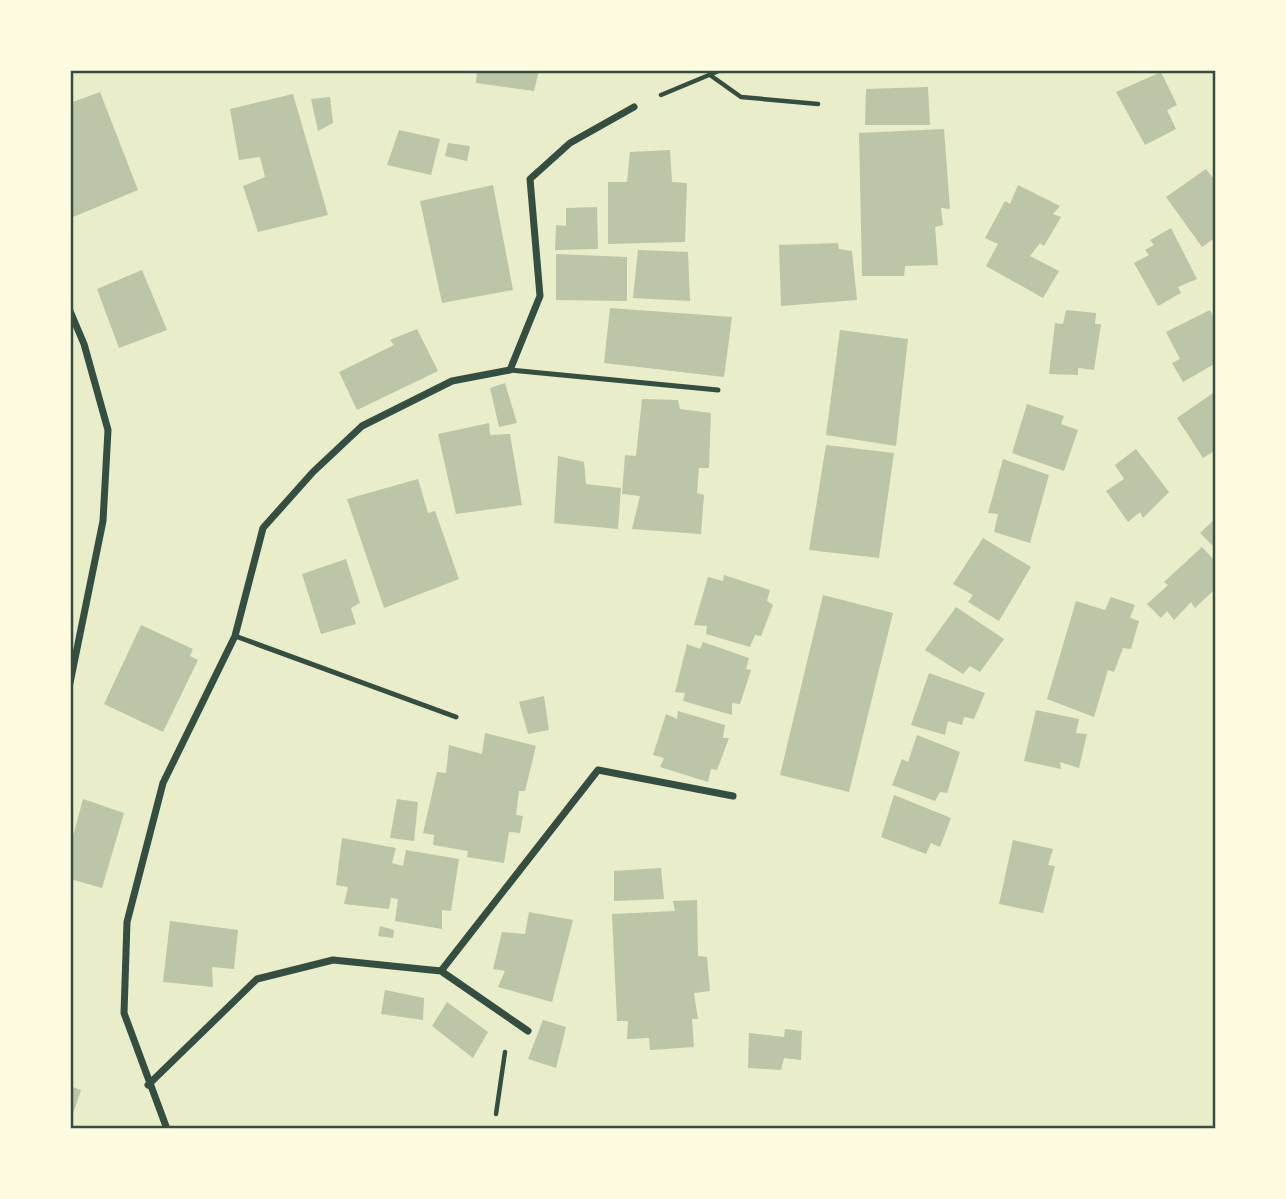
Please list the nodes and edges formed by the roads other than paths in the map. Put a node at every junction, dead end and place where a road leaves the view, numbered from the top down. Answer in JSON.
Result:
{"nodes":[{"id":1,"x":635,"y":107,"type":"road end"},
{"id":2,"x":70,"y":311,"type":"edge"},
{"id":3,"x":510,"y":370,"type":"junction"},
{"id":4,"x":719,"y":390,"type":"dead end"},
{"id":5,"x":235,"y":636,"type":"junction"},
{"id":6,"x":70,"y":683,"type":"edge"},
{"id":7,"x":456,"y":717,"type":"dead end"},
{"id":8,"x":733,"y":796,"type":"dead end"},
{"id":9,"x":442,"y":971,"type":"junction"},
{"id":10,"x":528,"y":1031,"type":"dead end"},
{"id":11,"x":148,"y":1085,"type":"junction"},
{"id":12,"x":167,"y":1129,"type":"edge"}],
"edges":[{"from":1,"to":3,"type":"street"},
{"from":2,"to":6,"type":"street"},
{"from":3,"to":4,"type":"lane"},
{"from":3,"to":5,"type":"street"},
{"from":5,"to":7,"type":"lane"},
{"from":5,"to":11,"type":"street"},
{"from":8,"to":9,"type":"street"},
{"from":9,"to":10,"type":"street"},
{"from":9,"to":11,"type":"street"},
{"from":11,"to":12,"type":"street"}]}
